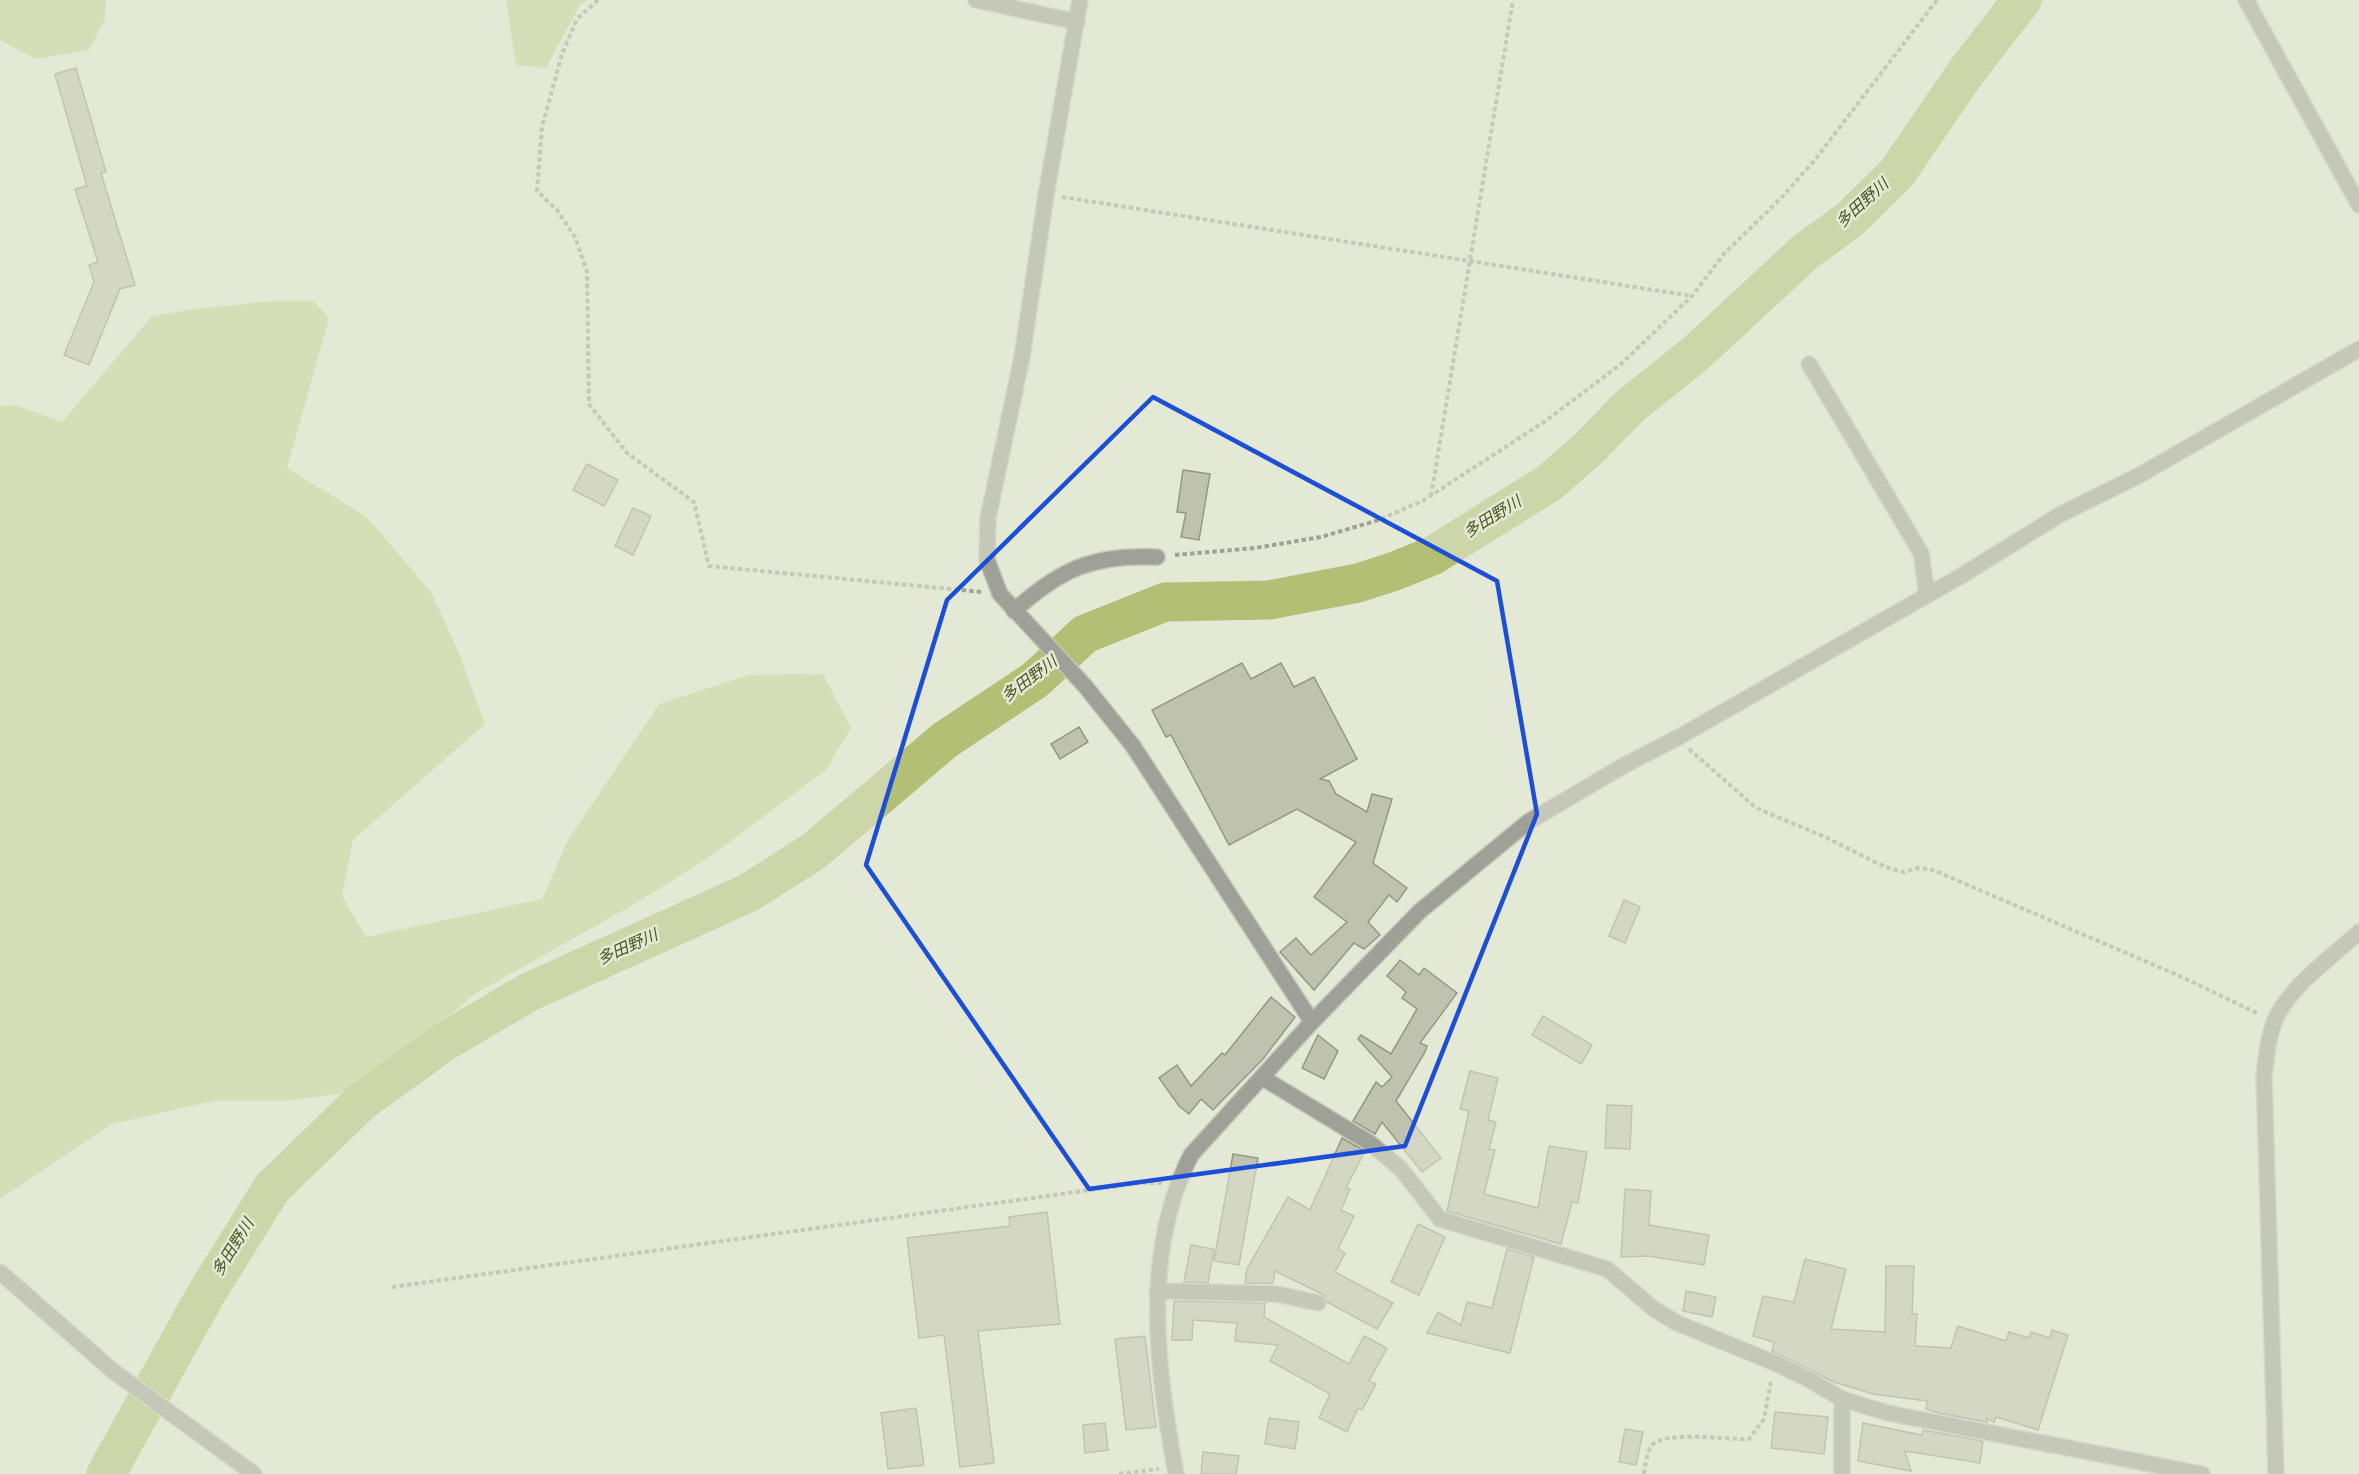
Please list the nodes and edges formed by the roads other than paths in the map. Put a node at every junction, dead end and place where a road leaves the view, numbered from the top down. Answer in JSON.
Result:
{"nodes":[{"id":1,"x":976,"y":0,"type":"edge"},
{"id":2,"x":1080,"y":0,"type":"edge"},
{"id":3,"x":2246,"y":0,"type":"edge"},
{"id":4,"x":1077,"y":22,"type":"junction"},
{"id":5,"x":2359,"y":205,"type":"edge"},
{"id":6,"x":2359,"y":349,"type":"edge"},
{"id":7,"x":1809,"y":364,"type":"dead end"},
{"id":8,"x":1157,"y":557,"type":"road end"},
{"id":9,"x":1927,"y":595,"type":"junction"},
{"id":10,"x":1018,"y":616,"type":"junction"},
{"id":11,"x":2359,"y":932,"type":"edge"},
{"id":12,"x":1312,"y":1022,"type":"junction"},
{"id":13,"x":1263,"y":1078,"type":"junction"},
{"id":14,"x":0,"y":1272,"type":"edge"},
{"id":15,"x":1157,"y":1291,"type":"junction"},
{"id":16,"x":1318,"y":1303,"type":"dead end"},
{"id":17,"x":1842,"y":1399,"type":"junction"},
{"id":18,"x":1175,"y":1470,"type":"edge"},
{"id":19,"x":254,"y":1474,"type":"edge"},
{"id":20,"x":1842,"y":1474,"type":"edge"},
{"id":21,"x":2202,"y":1474,"type":"edge"},
{"id":22,"x":2276,"y":1474,"type":"edge"}],
"edges":[{"from":1,"to":4,"type":"street"},
{"from":2,"to":4,"type":"street"},
{"from":3,"to":5,"type":"street"},
{"from":4,"to":10,"type":"street"},
{"from":6,"to":9,"type":"street"},
{"from":7,"to":9,"type":"street"},
{"from":8,"to":10,"type":"street"},
{"from":9,"to":12,"type":"street"},
{"from":10,"to":12,"type":"street"},
{"from":11,"to":22,"type":"street"},
{"from":12,"to":13,"type":"street"},
{"from":13,"to":15,"type":"street"},
{"from":13,"to":17,"type":"street"},
{"from":14,"to":19,"type":"street"},
{"from":15,"to":16,"type":"street"},
{"from":15,"to":18,"type":"street"},
{"from":17,"to":20,"type":"street"},
{"from":17,"to":21,"type":"street"}]}
